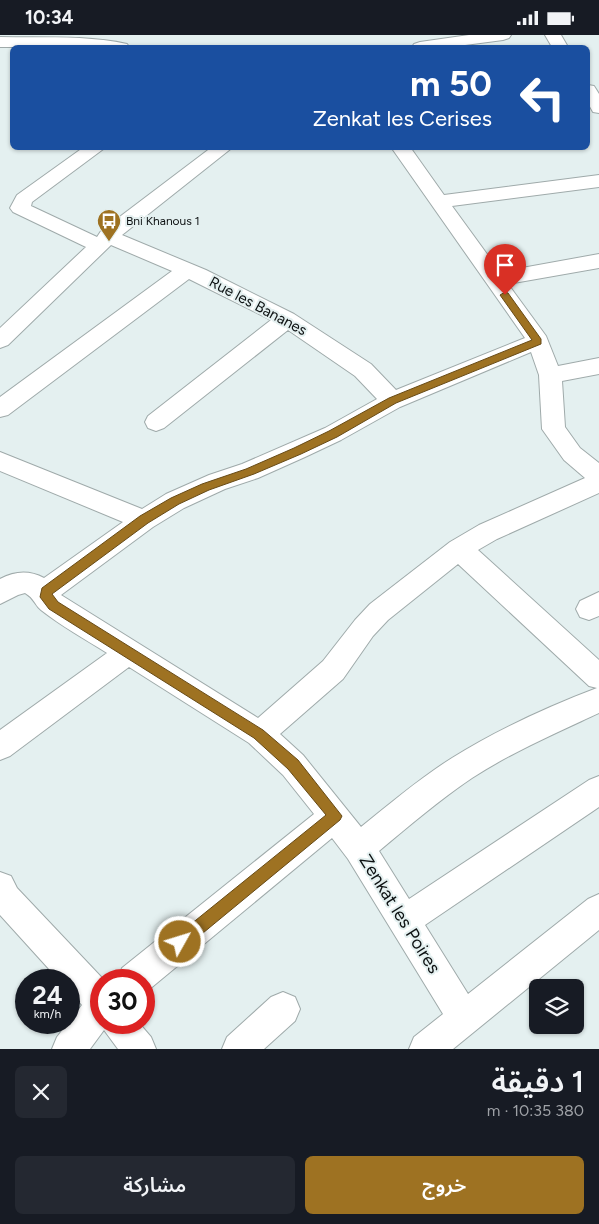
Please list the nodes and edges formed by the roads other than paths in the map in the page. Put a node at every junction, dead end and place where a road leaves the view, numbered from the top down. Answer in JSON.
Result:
{"nodes":[{"id":1,"x":503,"y":35,"type":"edge"},
{"id":2,"x":0,"y":43,"type":"edge"},
{"id":3,"x":104,"y":45,"type":"edge"},
{"id":4,"x":434,"y":45,"type":"edge"},
{"id":5,"x":590,"y":92,"type":"edge"},
{"id":6,"x":599,"y":108,"type":"edge"},
{"id":7,"x":93,"y":150,"type":"edge"},
{"id":8,"x":220,"y":150,"type":"edge"},
{"id":9,"x":402,"y":150,"type":"edge"},
{"id":10,"x":599,"y":181,"type":"edge"},
{"id":11,"x":438,"y":201,"type":"junction"},
{"id":12,"x":104,"y":241,"type":"junction"},
{"id":13,"x":599,"y":261,"type":"edge"},
{"id":14,"x":187,"y":270,"type":"junction"},
{"id":15,"x":494,"y":280,"type":"junction"},
{"id":16,"x":287,"y":319,"type":"junction"},
{"id":17,"x":0,"y":340,"type":"edge"},
{"id":18,"x":538,"y":341,"type":"junction"},
{"id":19,"x":599,"y":366,"type":"edge"},
{"id":20,"x":550,"y":375,"type":"junction"},
{"id":21,"x":392,"y":401,"type":"junction"},
{"id":22,"x":0,"y":409,"type":"edge"},
{"id":23,"x":156,"y":422,"type":"dead end"},
{"id":24,"x":0,"y":461,"type":"edge"},
{"id":25,"x":599,"y":476,"type":"edge"},
{"id":26,"x":599,"y":482,"type":"edge"},
{"id":27,"x":144,"y":520,"type":"junction"},
{"id":28,"x":459,"y":549,"type":"junction"},
{"id":29,"x":46,"y":592,"type":"junction"},
{"id":30,"x":0,"y":593,"type":"edge"},
{"id":31,"x":128,"y":653,"type":"junction"},
{"id":32,"x":599,"y":677,"type":"edge"},
{"id":33,"x":599,"y":700,"type":"edge"},
{"id":34,"x":258,"y":734,"type":"junction"},
{"id":35,"x":0,"y":747,"type":"edge"},
{"id":36,"x":599,"y":790,"type":"edge"},
{"id":37,"x":335,"y":816,"type":"junction"},
{"id":38,"x":359,"y":848,"type":"junction"},
{"id":39,"x":0,"y":887,"type":"edge"},
{"id":40,"x":599,"y":910,"type":"edge"},
{"id":41,"x":404,"y":921,"type":"junction"},
{"id":42,"x":147,"y":969,"type":"edge"},
{"id":43,"x":90,"y":989,"type":"edge"},
{"id":44,"x":282,"y":1009,"type":"dead end"},
{"id":45,"x":464,"y":1018,"type":"junction"},
{"id":46,"x":90,"y":1022,"type":"edge"},
{"id":47,"x":127,"y":1034,"type":"edge"},
{"id":48,"x":69,"y":1049,"type":"edge"},
{"id":49,"x":139,"y":1049,"type":"edge"},
{"id":50,"x":239,"y":1049,"type":"edge"},
{"id":51,"x":426,"y":1049,"type":"edge"}],
"edges":[{"from":1,"to":4,"type":"street"},
{"from":2,"to":3,"type":"street"},
{"from":5,"to":6,"type":"street"},
{"from":7,"to":12,"type":"street","name":"Rue les Bananes"},
{"from":8,"to":12,"type":"street"},
{"from":9,"to":11,"type":"street"},
{"from":10,"to":11,"type":"street"},
{"from":11,"to":15,"type":"street"},
{"from":12,"to":14,"type":"street","name":"Rue les Bananes"},
{"from":12,"to":17,"type":"street"},
{"from":13,"to":15,"type":"street"},
{"from":14,"to":16,"type":"street","name":"Rue les Bananes"},
{"from":14,"to":22,"type":"street"},
{"from":15,"to":18,"type":"street"},
{"from":16,"to":21,"type":"street","name":"Rue les Bananes"},
{"from":16,"to":23,"type":"street"},
{"from":18,"to":20,"type":"street"},
{"from":18,"to":21,"type":"street"},
{"from":19,"to":20,"type":"street"},
{"from":20,"to":25,"type":"street"},
{"from":21,"to":27,"type":"street"},
{"from":24,"to":27,"type":"street"},
{"from":26,"to":28,"type":"street"},
{"from":27,"to":29,"type":"street"},
{"from":28,"to":32,"type":"street"},
{"from":28,"to":34,"type":"street"},
{"from":29,"to":30,"type":"street"},
{"from":29,"to":31,"type":"street"},
{"from":31,"to":34,"type":"street"},
{"from":31,"to":35,"type":"street"},
{"from":33,"to":38,"type":"street","name":"Zenkat les Poires"},
{"from":34,"to":37,"type":"street"},
{"from":36,"to":41,"type":"street"},
{"from":37,"to":38,"type":"street"},
{"from":37,"to":42,"type":"street"},
{"from":38,"to":41,"type":"street","name":"Zenkat les Poires"},
{"from":39,"to":43,"type":"street"},
{"from":40,"to":45,"type":"street"},
{"from":41,"to":45,"type":"street","name":"Zenkat les Poires"},
{"from":44,"to":50,"type":"street"},
{"from":45,"to":51,"type":"street"},
{"from":46,"to":48,"type":"street"},
{"from":47,"to":49,"type":"street"}]}
